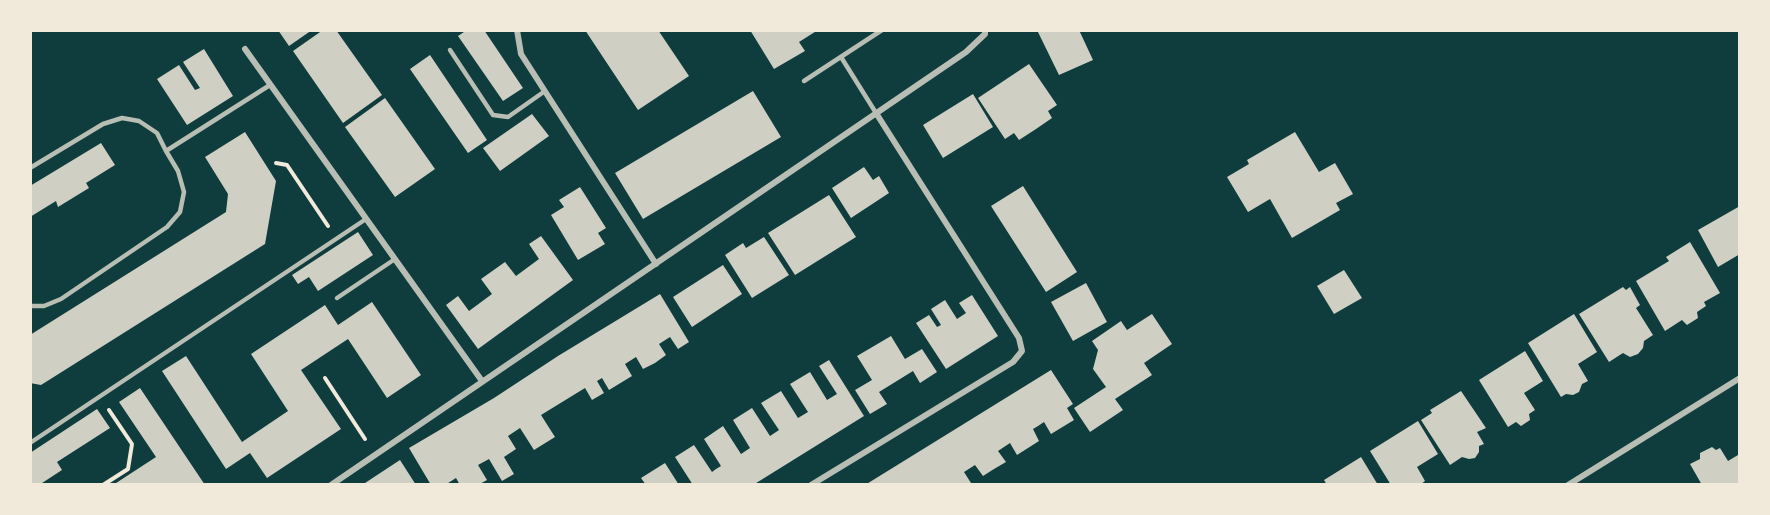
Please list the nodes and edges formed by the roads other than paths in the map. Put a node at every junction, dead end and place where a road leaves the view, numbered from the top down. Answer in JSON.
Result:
{"nodes":[{"id":1,"x":517,"y":30,"type":"edge"},
{"id":2,"x":882,"y":30,"type":"edge"},
{"id":3,"x":985,"y":32,"type":"edge"},
{"id":4,"x":245,"y":49,"type":"dead end"},
{"id":5,"x":450,"y":50,"type":"dead end"},
{"id":6,"x":841,"y":57,"type":"junction"},
{"id":7,"x":804,"y":81,"type":"dead end"},
{"id":8,"x":270,"y":85,"type":"junction"},
{"id":9,"x":545,"y":92,"type":"junction"},
{"id":10,"x":876,"y":113,"type":"junction"},
{"id":11,"x":166,"y":151,"type":"junction"},
{"id":12,"x":30,"y":168,"type":"edge"},
{"id":13,"x":366,"y":219,"type":"junction"},
{"id":14,"x":395,"y":259,"type":"junction"},
{"id":15,"x":656,"y":264,"type":"junction"},
{"id":16,"x":337,"y":298,"type":"dead end"},
{"id":17,"x":30,"y":306,"type":"edge"},
{"id":18,"x":1740,"y":378,"type":"edge"},
{"id":19,"x":482,"y":381,"type":"junction"},
{"id":20,"x":30,"y":443,"type":"edge"},
{"id":21,"x":331,"y":485,"type":"edge"},
{"id":22,"x":811,"y":485,"type":"edge"},
{"id":23,"x":1568,"y":485,"type":"edge"}],
"edges":[{"from":1,"to":9,"type":"street"},
{"from":2,"to":6,"type":"lane"},
{"from":3,"to":10,"type":"street"},
{"from":4,"to":8,"type":"street"},
{"from":5,"to":9,"type":"lane"},
{"from":6,"to":7,"type":"lane"},
{"from":6,"to":10,"type":"lane"},
{"from":8,"to":11,"type":"lane"},
{"from":8,"to":13,"type":"street"},
{"from":9,"to":15,"type":"street"},
{"from":10,"to":15,"type":"street"},
{"from":10,"to":22,"type":"street"},
{"from":11,"to":12,"type":"lane"},
{"from":11,"to":17,"type":"lane"},
{"from":13,"to":14,"type":"street"},
{"from":13,"to":20,"type":"lane"},
{"from":14,"to":16,"type":"lane"},
{"from":14,"to":19,"type":"street"},
{"from":15,"to":19,"type":"street"},
{"from":18,"to":23,"type":"street"},
{"from":19,"to":21,"type":"street"}]}
